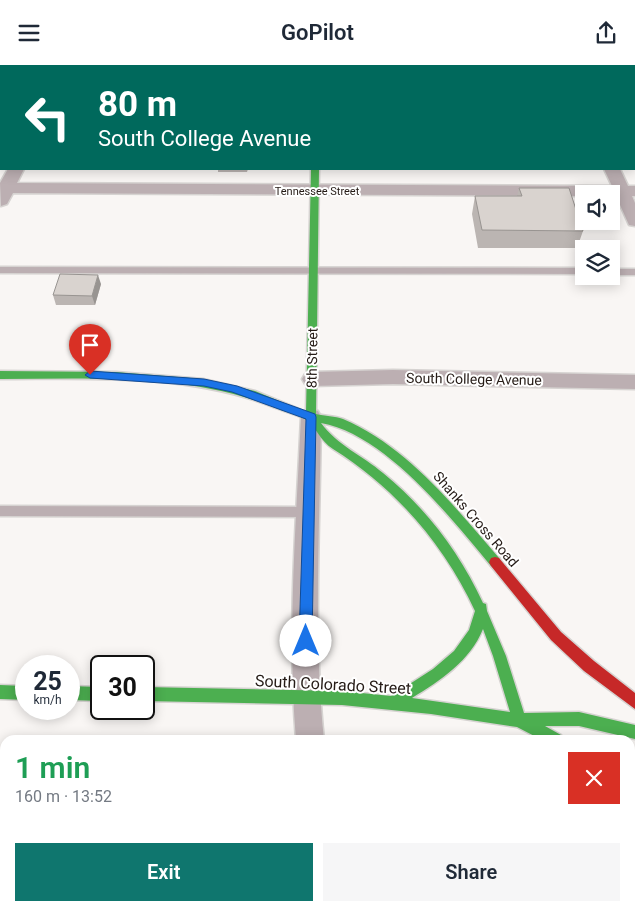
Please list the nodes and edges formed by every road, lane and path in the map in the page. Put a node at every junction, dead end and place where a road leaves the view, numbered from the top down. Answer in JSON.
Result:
{"nodes":[{"id":1,"x":15,"y":170,"type":"edge"},
{"id":2,"x":315,"y":170,"type":"edge"},
{"id":3,"x":613,"y":170,"type":"edge"},
{"id":4,"x":4,"y":188,"type":"edge"},
{"id":5,"x":314,"y":191,"type":"junction"},
{"id":6,"x":628,"y":191,"type":"edge"},
{"id":7,"x":0,"y":204,"type":"edge"},
{"id":8,"x":635,"y":221,"type":"edge"},
{"id":9,"x":0,"y":270,"type":"edge"},
{"id":10,"x":575,"y":271,"type":"edge"},
{"id":11,"x":312,"y":272,"type":"junction"},
{"id":12,"x":620,"y":272,"type":"edge"},
{"id":13,"x":635,"y":272,"type":"edge"},
{"id":14,"x":0,"y":375,"type":"edge"},
{"id":15,"x":312,"y":379,"type":"junction"},
{"id":16,"x":635,"y":382,"type":"edge"},
{"id":17,"x":311,"y":417,"type":"junction"},
{"id":18,"x":0,"y":511,"type":"edge"},
{"id":19,"x":307,"y":512,"type":"junction"},
{"id":20,"x":482,"y":608,"type":"junction"},
{"id":21,"x":0,"y":692,"type":"edge"},
{"id":22,"x":15,"y":693,"type":"edge"},
{"id":23,"x":155,"y":694,"type":"edge"},
{"id":24,"x":306,"y":696,"type":"junction"},
{"id":25,"x":635,"y":702,"type":"edge"},
{"id":26,"x":394,"y":703,"type":"junction"},
{"id":27,"x":519,"y":720,"type":"junction"},
{"id":28,"x":635,"y":731,"type":"edge"},
{"id":29,"x":310,"y":735,"type":"edge"},
{"id":30,"x":547,"y":735,"type":"edge"}],
"edges":[{"from":1,"to":4,"type":"street"},
{"from":2,"to":5,"type":"main road","name":"8th Street"},
{"from":3,"to":6,"type":"street"},
{"from":4,"to":5,"type":"street","name":"Tennessee Street"},
{"from":4,"to":7,"type":"street"},
{"from":5,"to":6,"type":"street","name":"Tennessee Street"},
{"from":5,"to":11,"type":"main road","name":"8th Street"},
{"from":6,"to":8,"type":"street"},
{"from":9,"to":11,"type":"lane"},
{"from":10,"to":11,"type":"lane"},
{"from":11,"to":15,"type":"main road","name":"8th Street"},
{"from":12,"to":13,"type":"lane"},
{"from":14,"to":17,"type":"main road"},
{"from":15,"to":16,"type":"street","name":"South College Avenue"},
{"from":15,"to":17,"type":"main road","name":"8th Street"},
{"from":17,"to":19,"type":"street","name":"8th Street"},
{"from":17,"to":20,"type":"main road"},
{"from":17,"to":25,"type":"main road","name":"Shanks Cross Road"},
{"from":18,"to":19,"type":"lane"},
{"from":19,"to":24,"type":"street","name":"8th Street"},
{"from":20,"to":26,"type":"main road"},
{"from":20,"to":27,"type":"main road"},
{"from":21,"to":22,"type":"main road"},
{"from":23,"to":24,"type":"main road","name":"South Colorado Street"},
{"from":24,"to":26,"type":"main road","name":"South Colorado Street"},
{"from":24,"to":29,"type":"street","name":"8th Street"},
{"from":26,"to":27,"type":"main road","name":"South Colorado Street"},
{"from":27,"to":28,"type":"main road","name":"South Colorado Street"},
{"from":27,"to":30,"type":"main road","name":"South Colorado Street"}]}
